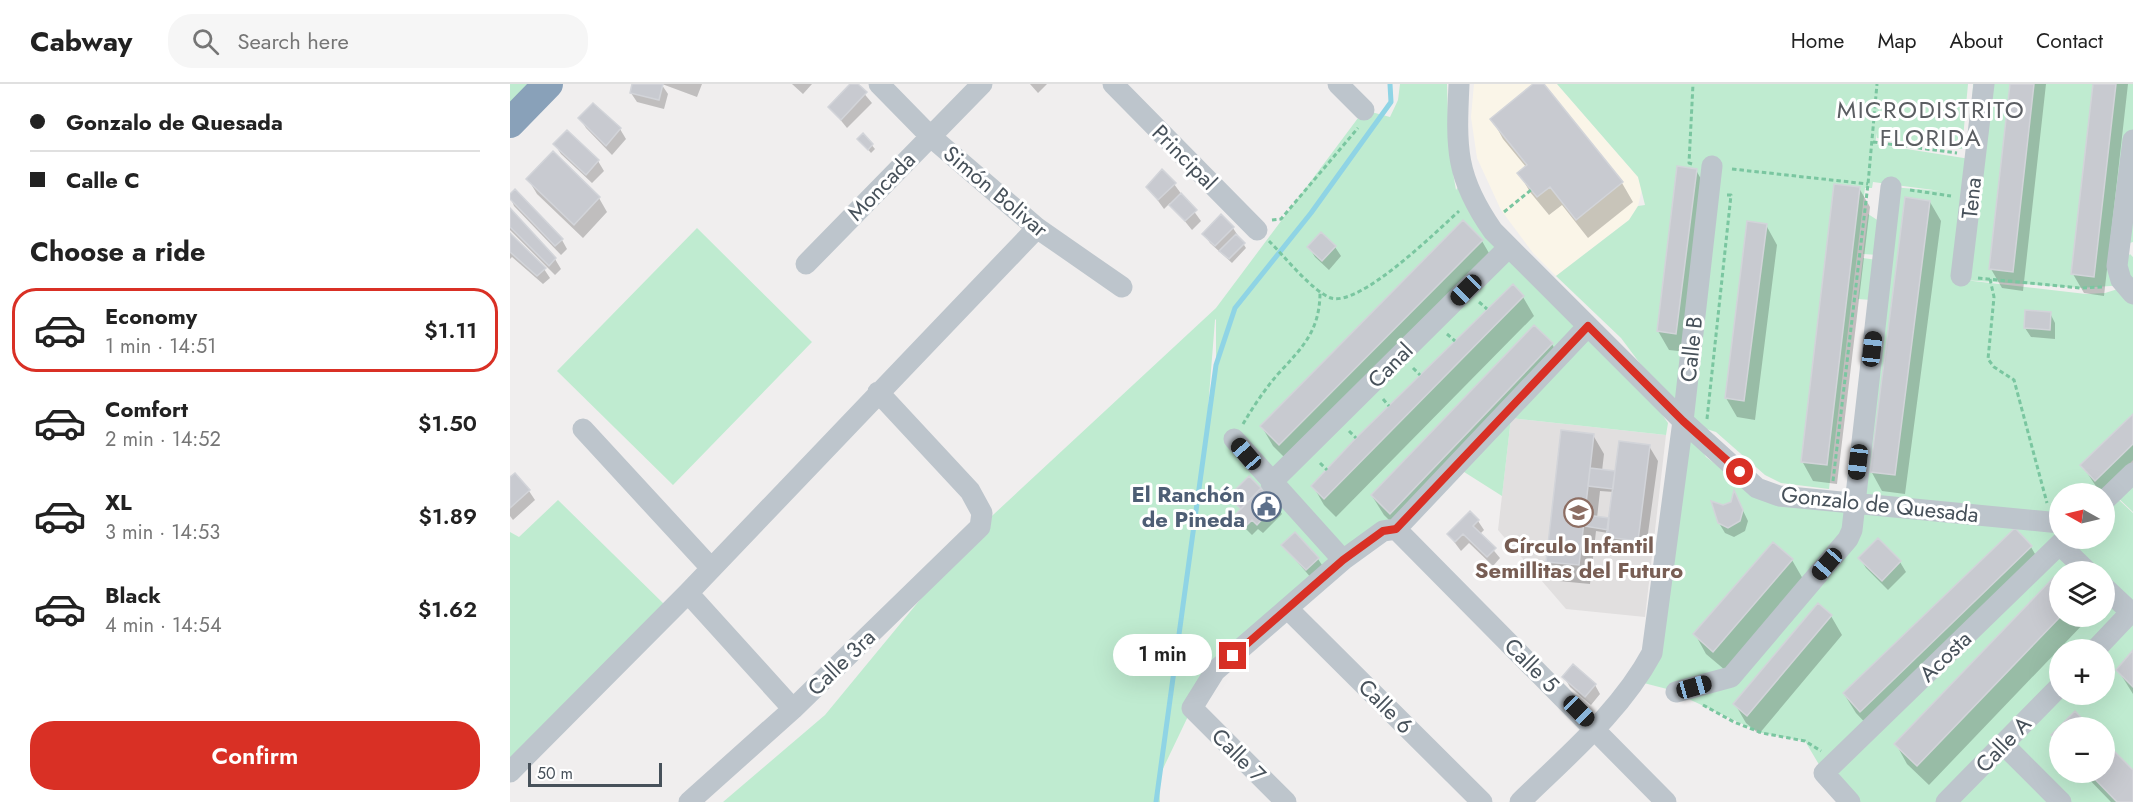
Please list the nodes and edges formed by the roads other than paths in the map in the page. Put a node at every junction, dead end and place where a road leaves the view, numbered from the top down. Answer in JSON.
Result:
{"nodes":[{"id":1,"x":548,"y":84,"type":"edge"},
{"id":2,"x":879,"y":84,"type":"edge"},
{"id":3,"x":982,"y":84,"type":"edge"},
{"id":4,"x":1113,"y":84,"type":"edge"},
{"id":5,"x":1338,"y":84,"type":"edge"},
{"id":6,"x":1459,"y":84,"type":"edge"},
{"id":7,"x":1984,"y":84,"type":"edge"},
{"id":8,"x":1364,"y":110,"type":"road end"},
{"id":9,"x":510,"y":123,"type":"edge"},
{"id":10,"x":930,"y":136,"type":"junction"},
{"id":11,"x":2133,"y":140,"type":"edge"},
{"id":12,"x":1712,"y":166,"type":"road end"},
{"id":13,"x":1891,"y":187,"type":"road end"},
{"id":14,"x":1037,"y":228,"type":"junction"},
{"id":15,"x":1259,"y":231,"type":"road end"},
{"id":16,"x":1508,"y":248,"type":"junction"},
{"id":17,"x":806,"y":264,"type":"dead end"},
{"id":18,"x":1961,"y":276,"type":"road end"},
{"id":19,"x":1122,"y":287,"type":"dead end"},
{"id":20,"x":2127,"y":287,"type":"edge"},
{"id":21,"x":1588,"y":326,"type":"junction"},
{"id":22,"x":878,"y":392,"type":"junction"},
{"id":23,"x":1683,"y":421,"type":"junction"},
{"id":24,"x":583,"y":429,"type":"dead end"},
{"id":25,"x":1234,"y":439,"type":"road end"},
{"id":26,"x":2133,"y":473,"type":"edge"},
{"id":27,"x":1271,"y":483,"type":"junction"},
{"id":28,"x":2115,"y":490,"type":"edge"},
{"id":29,"x":1853,"y":503,"type":"junction"},
{"id":30,"x":2049,"y":521,"type":"edge"},
{"id":31,"x":1396,"y":529,"type":"junction"},
{"id":32,"x":2056,"y":549,"type":"edge"},
{"id":33,"x":2069,"y":549,"type":"edge"},
{"id":34,"x":1343,"y":560,"type":"junction"},
{"id":35,"x":2079,"y":561,"type":"edge"},
{"id":36,"x":711,"y":568,"type":"junction"},
{"id":37,"x":688,"y":593,"type":"junction"},
{"id":38,"x":2115,"y":597,"type":"edge"},
{"id":39,"x":1289,"y":610,"type":"junction"},
{"id":40,"x":2132,"y":613,"type":"edge"},
{"id":41,"x":2106,"y":639,"type":"edge"},
{"id":42,"x":1676,"y":692,"type":"road end"},
{"id":43,"x":2049,"y":697,"type":"edge"},
{"id":44,"x":793,"y":709,"type":"junction"},
{"id":45,"x":1595,"y":728,"type":"junction"},
{"id":46,"x":2002,"y":744,"type":"junction"},
{"id":47,"x":510,"y":772,"type":"edge"},
{"id":48,"x":689,"y":802,"type":"edge"},
{"id":49,"x":1286,"y":802,"type":"edge"},
{"id":50,"x":1482,"y":802,"type":"edge"},
{"id":51,"x":1520,"y":802,"type":"edge"},
{"id":52,"x":1666,"y":802,"type":"edge"},
{"id":53,"x":1850,"y":802,"type":"edge"},
{"id":54,"x":1946,"y":802,"type":"edge"},
{"id":55,"x":2061,"y":802,"type":"edge"}],
"edges":[{"from":1,"to":9,"type":"highway"},
{"from":2,"to":10,"type":"street","name":"Simón Bolivar"},
{"from":3,"to":10,"type":"street","name":"Moncada"},
{"from":4,"to":15,"type":"street","name":"Principal"},
{"from":5,"to":8,"type":"street"},
{"from":6,"to":16,"type":"street","name":"Gonzalo de Quesada"},
{"from":7,"to":18,"type":"street","name":"Tena"},
{"from":10,"to":14,"type":"street","name":"Simón Bolivar"},
{"from":10,"to":17,"type":"street","name":"Moncada"},
{"from":11,"to":20,"type":"street"},
{"from":12,"to":23,"type":"street","name":"Calle B"},
{"from":13,"to":29,"type":"street"},
{"from":14,"to":19,"type":"street","name":"Simón Bolivar"},
{"from":14,"to":22,"type":"street"},
{"from":16,"to":21,"type":"street","name":"Gonzalo de Quesada"},
{"from":16,"to":27,"type":"street","name":"Canal"},
{"from":21,"to":23,"type":"street","name":"Gonzalo de Quesada"},
{"from":21,"to":31,"type":"street"},
{"from":22,"to":36,"type":"street"},
{"from":22,"to":44,"type":"street","name":"Calle 3ra"},
{"from":23,"to":29,"type":"street","name":"Gonzalo de Quesada"},
{"from":23,"to":45,"type":"street","name":"Calle B"},
{"from":24,"to":36,"type":"street"},
{"from":25,"to":27,"type":"street"},
{"from":26,"to":28,"type":"street"},
{"from":27,"to":34,"type":"street"},
{"from":29,"to":30,"type":"street","name":"Gonzalo de Quesada"},
{"from":29,"to":42,"type":"street"},
{"from":31,"to":34,"type":"street"},
{"from":31,"to":45,"type":"street","name":"Calle 5"},
{"from":32,"to":53,"type":"street","name":"Acosta"},
{"from":33,"to":35,"type":"street"},
{"from":34,"to":39,"type":"street"},
{"from":36,"to":37,"type":"street"},
{"from":37,"to":44,"type":"street"},
{"from":37,"to":47,"type":"street"},
{"from":38,"to":40,"type":"street"},
{"from":39,"to":49,"type":"street","name":"Calle 7"},
{"from":39,"to":50,"type":"street","name":"Calle 6"},
{"from":40,"to":41,"type":"street"},
{"from":43,"to":46,"type":"street","name":"Calle A"},
{"from":44,"to":48,"type":"street","name":"Calle 3ra"},
{"from":45,"to":51,"type":"street","name":"Calle B"},
{"from":45,"to":52,"type":"street","name":"Calle 5"},
{"from":46,"to":54,"type":"street","name":"Calle A"},
{"from":46,"to":55,"type":"street"}]}
